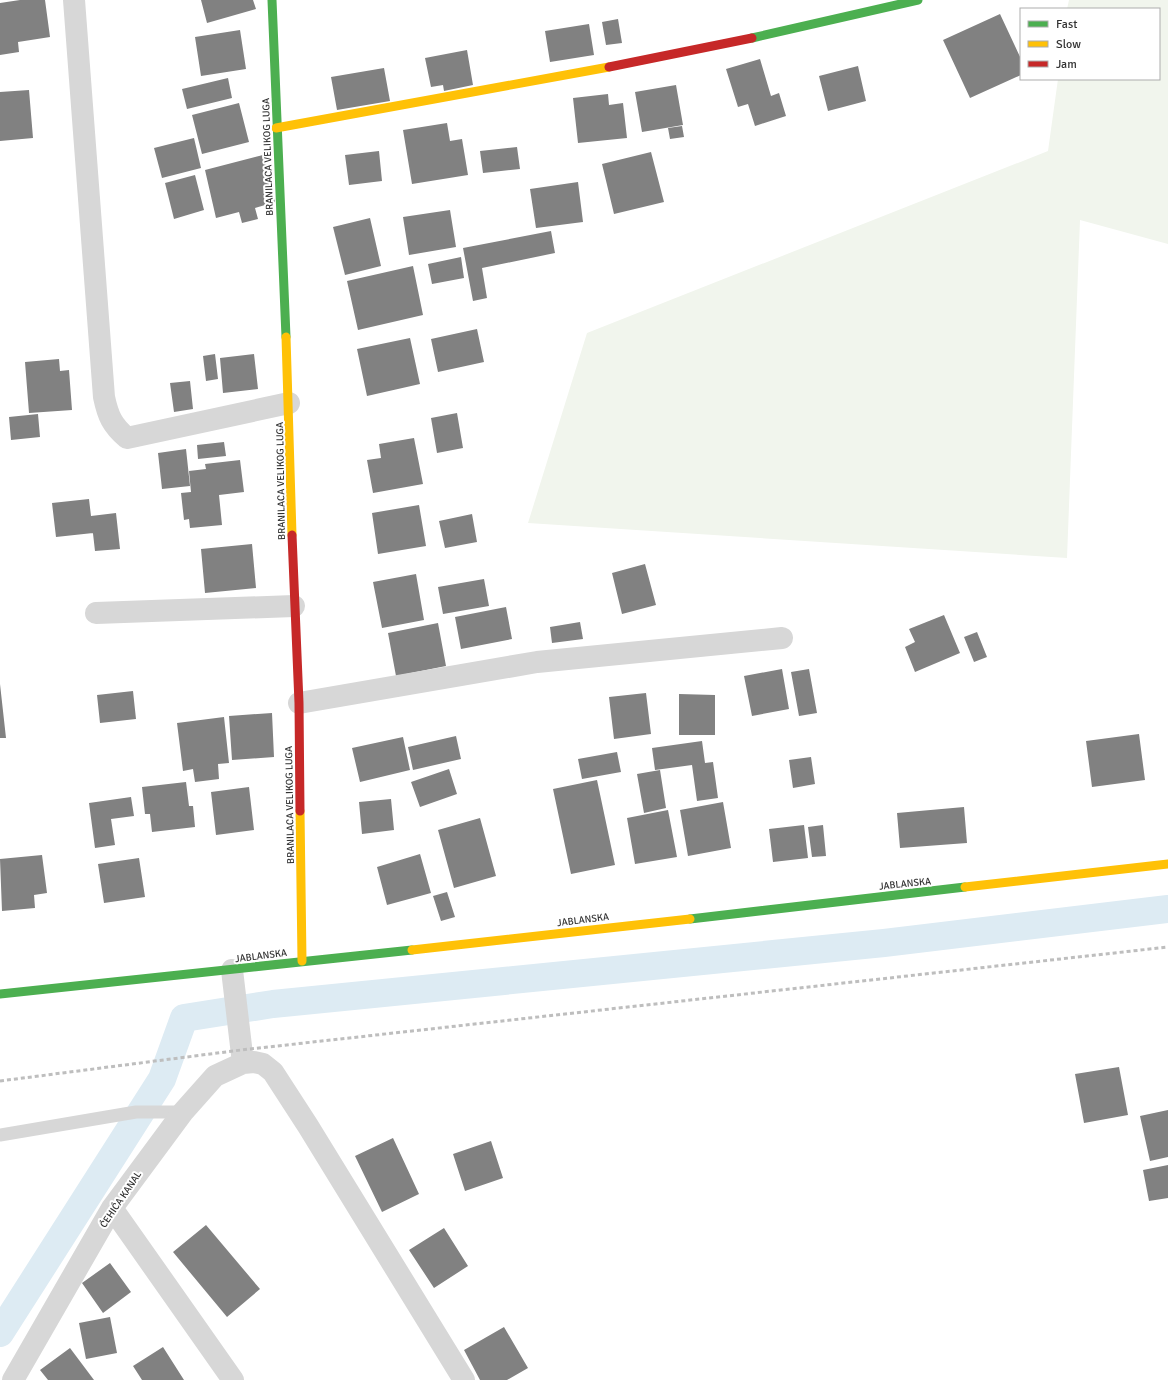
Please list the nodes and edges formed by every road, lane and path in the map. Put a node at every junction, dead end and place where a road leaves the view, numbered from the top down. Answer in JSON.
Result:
{"nodes":[{"id":1,"x":74,"y":0,"type":"edge"},
{"id":2,"x":272,"y":0,"type":"edge"},
{"id":3,"x":918,"y":0,"type":"edge"},
{"id":4,"x":276,"y":128,"type":"junction"},
{"id":5,"x":289,"y":403,"type":"junction"},
{"id":6,"x":294,"y":606,"type":"junction"},
{"id":7,"x":96,"y":613,"type":"dead end"},
{"id":8,"x":782,"y":638,"type":"dead end"},
{"id":9,"x":299,"y":703,"type":"junction"},
{"id":10,"x":1168,"y":864,"type":"edge"},
{"id":11,"x":302,"y":961,"type":"junction"},
{"id":12,"x":233,"y":975,"type":"junction"},
{"id":13,"x":0,"y":994,"type":"edge"},
{"id":14,"x":243,"y":1063,"type":"junction"},
{"id":15,"x":183,"y":1112,"type":"junction"},
{"id":16,"x":0,"y":1135,"type":"edge"},
{"id":17,"x":112,"y":1208,"type":"junction"},
{"id":18,"x":13,"y":1380,"type":"edge"},
{"id":19,"x":233,"y":1380,"type":"edge"},
{"id":20,"x":464,"y":1380,"type":"edge"}],
"edges":[{"from":1,"to":5,"type":"street"},
{"from":2,"to":4,"type":"street","name":"BRANILACA VELIKOG LUGA"},
{"from":3,"to":4,"type":"street"},
{"from":4,"to":5,"type":"street","name":"BRANILACA VELIKOG LUGA"},
{"from":5,"to":6,"type":"street","name":"BRANILACA VELIKOG LUGA"},
{"from":6,"to":7,"type":"street"},
{"from":6,"to":9,"type":"street","name":"BRANILACA VELIKOG LUGA"},
{"from":8,"to":9,"type":"street"},
{"from":9,"to":11,"type":"street","name":"BRANILACA VELIKOG LUGA"},
{"from":10,"to":11,"type":"street","name":"JABLANSKA"},
{"from":11,"to":12,"type":"street","name":"JABLANSKA"},
{"from":12,"to":13,"type":"street","name":"JABLANSKA"},
{"from":12,"to":14,"type":"street"},
{"from":14,"to":15,"type":"street","name":"ĆEHIĆA KANAL"},
{"from":14,"to":20,"type":"street"},
{"from":15,"to":16,"type":"lane"},
{"from":15,"to":17,"type":"street","name":"ĆEHIĆA KANAL"},
{"from":17,"to":18,"type":"street","name":"ĆEHIĆA KANAL"},
{"from":17,"to":19,"type":"street"}]}
